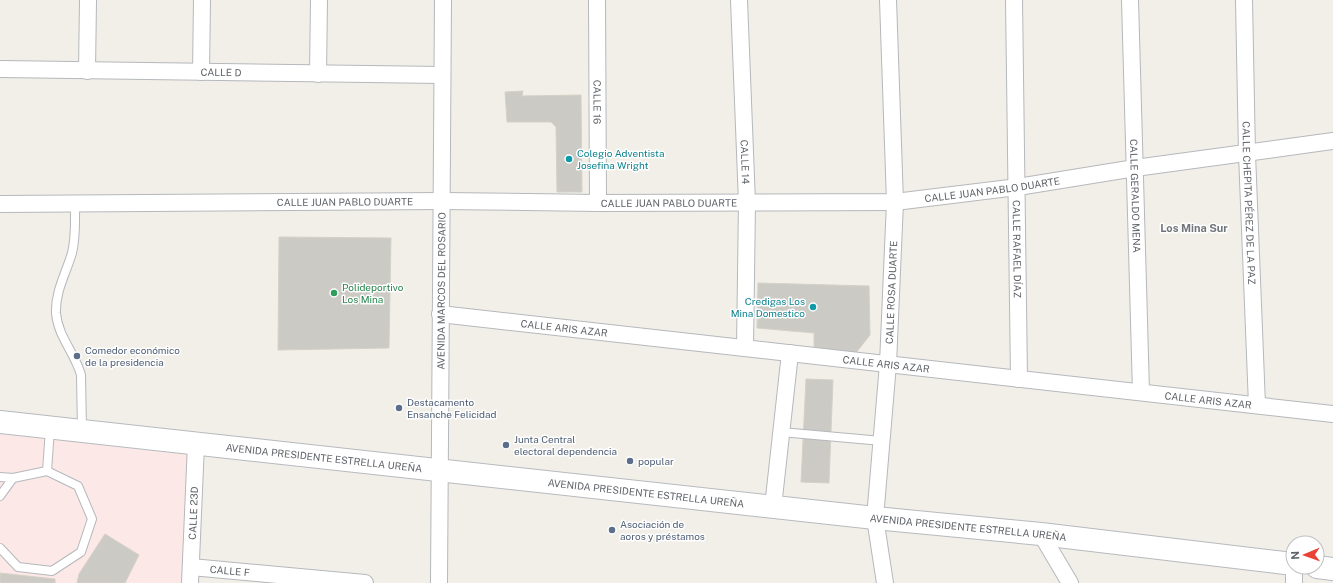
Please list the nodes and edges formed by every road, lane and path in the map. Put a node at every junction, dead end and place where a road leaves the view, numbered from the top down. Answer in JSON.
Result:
{"nodes":[{"id":1,"x":88,"y":0,"type":"edge"},
{"id":2,"x":202,"y":0,"type":"edge"},
{"id":3,"x":319,"y":0,"type":"edge"},
{"id":4,"x":443,"y":0,"type":"edge"},
{"id":5,"x":598,"y":0,"type":"edge"},
{"id":6,"x":739,"y":0,"type":"edge"},
{"id":7,"x":888,"y":0,"type":"edge"},
{"id":8,"x":1014,"y":0,"type":"edge"},
{"id":9,"x":1130,"y":0,"type":"edge"},
{"id":10,"x":1244,"y":0,"type":"edge"},
{"id":11,"x":0,"y":69,"type":"edge"},
{"id":12,"x":87,"y":71,"type":"junction"},
{"id":13,"x":201,"y":72,"type":"junction"},
{"id":14,"x":318,"y":74,"type":"junction"},
{"id":15,"x":442,"y":76,"type":"junction"},
{"id":16,"x":1333,"y":141,"type":"edge"},
{"id":17,"x":1247,"y":154,"type":"junction"},
{"id":18,"x":1135,"y":168,"type":"junction"},
{"id":19,"x":1018,"y":187,"type":"junction"},
{"id":20,"x":442,"y":202,"type":"junction"},
{"id":21,"x":895,"y":202,"type":"junction"},
{"id":22,"x":598,"y":203,"type":"junction"},
{"id":23,"x":747,"y":203,"type":"junction"},
{"id":24,"x":0,"y":204,"type":"edge"},
{"id":25,"x":75,"y":204,"type":"junction"},
{"id":26,"x":440,"y":314,"type":"junction"},
{"id":27,"x":744,"y":348,"type":"junction"},
{"id":28,"x":790,"y":353,"type":"junction"},
{"id":29,"x":888,"y":364,"type":"junction"},
{"id":30,"x":1019,"y":379,"type":"junction"},
{"id":31,"x":1141,"y":392,"type":"junction"},
{"id":32,"x":1257,"y":405,"type":"junction"},
{"id":33,"x":1333,"y":414,"type":"edge"},
{"id":34,"x":0,"y":422,"type":"edge"},
{"id":35,"x":50,"y":428,"type":"junction"},
{"id":36,"x":82,"y":431,"type":"junction"},
{"id":37,"x":782,"y":432,"type":"junction"},
{"id":38,"x":882,"y":441,"type":"junction"},
{"id":39,"x":196,"y":444,"type":"junction"},
{"id":40,"x":47,"y":470,"type":"junction"},
{"id":41,"x":440,"y":471,"type":"junction"},
{"id":42,"x":0,"y":477,"type":"edge"},
{"id":43,"x":13,"y":478,"type":"junction"},
{"id":44,"x":0,"y":496,"type":"edge"},
{"id":45,"x":773,"y":507,"type":"junction"},
{"id":46,"x":875,"y":518,"type":"junction"},
{"id":47,"x":1040,"y":534,"type":"junction"},
{"id":48,"x":0,"y":548,"type":"edge"},
{"id":49,"x":1285,"y":563,"type":"edge"},
{"id":50,"x":190,"y":575,"type":"edge"},
{"id":51,"x":365,"y":583,"type":"edge"},
{"id":52,"x":439,"y":583,"type":"edge"},
{"id":53,"x":885,"y":583,"type":"edge"},
{"id":54,"x":1070,"y":583,"type":"edge"}],
"edges":[{"from":1,"to":12,"type":"street"},
{"from":2,"to":13,"type":"street"},
{"from":3,"to":14,"type":"street"},
{"from":4,"to":15,"type":"street","name":"AVENIDA MARCOS DEL ROSARIO"},
{"from":5,"to":22,"type":"street","name":"CALLE 16"},
{"from":6,"to":23,"type":"street","name":"CALLE 14"},
{"from":7,"to":21,"type":"street","name":"CALLE ROSA DUARTE"},
{"from":8,"to":19,"type":"street","name":"CALLE RAFAEL DÍAZ"},
{"from":9,"to":18,"type":"street","name":"CALLE GERALDO MENA"},
{"from":10,"to":17,"type":"street","name":"CALLE CHEPITA PÉREZ DE LA PAZ"},
{"from":11,"to":12,"type":"street","name":"CALLE D"},
{"from":12,"to":13,"type":"street","name":"CALLE D"},
{"from":13,"to":14,"type":"street","name":"CALLE D"},
{"from":14,"to":15,"type":"street","name":"CALLE D"},
{"from":15,"to":20,"type":"street","name":"AVENIDA MARCOS DEL ROSARIO"},
{"from":16,"to":17,"type":"street","name":"CALLE JUAN PABLO DUARTE"},
{"from":17,"to":18,"type":"street","name":"CALLE JUAN PABLO DUARTE"},
{"from":17,"to":32,"type":"street","name":"CALLE CHEPITA PÉREZ DE LA PAZ"},
{"from":18,"to":19,"type":"street","name":"CALLE JUAN PABLO DUARTE"},
{"from":18,"to":31,"type":"street","name":"CALLE GERALDO MENA"},
{"from":19,"to":21,"type":"street","name":"CALLE JUAN PABLO DUARTE"},
{"from":19,"to":30,"type":"street","name":"CALLE RAFAEL DÍAZ"},
{"from":20,"to":22,"type":"street","name":"CALLE JUAN PABLO DUARTE"},
{"from":20,"to":25,"type":"street","name":"CALLE JUAN PABLO DUARTE"},
{"from":20,"to":26,"type":"street","name":"AVENIDA MARCOS DEL ROSARIO"},
{"from":21,"to":23,"type":"street","name":"CALLE JUAN PABLO DUARTE"},
{"from":21,"to":29,"type":"street","name":"CALLE ROSA DUARTE"},
{"from":22,"to":23,"type":"street","name":"CALLE JUAN PABLO DUARTE"},
{"from":23,"to":27,"type":"street","name":"CALLE 14"},
{"from":24,"to":25,"type":"street","name":"CALLE JUAN PABLO DUARTE"},
{"from":25,"to":36,"type":"lane"},
{"from":26,"to":27,"type":"street","name":"CALLE ARIS AZAR"},
{"from":26,"to":41,"type":"street","name":"AVENIDA MARCOS DEL ROSARIO"},
{"from":27,"to":28,"type":"street","name":"CALLE ARIS AZAR"},
{"from":28,"to":29,"type":"street","name":"CALLE ARIS AZAR"},
{"from":28,"to":37,"type":"street"},
{"from":29,"to":30,"type":"street","name":"CALLE ARIS AZAR"},
{"from":29,"to":38,"type":"street","name":"CALLE ROSA DUARTE"},
{"from":30,"to":31,"type":"street","name":"CALLE ARIS AZAR"},
{"from":31,"to":32,"type":"street","name":"CALLE ARIS AZAR"},
{"from":32,"to":33,"type":"street","name":"CALLE ARIS AZAR"},
{"from":34,"to":35,"type":"main road","name":"AVENIDA PRESIDENTE ESTRELLA UREÑA"},
{"from":35,"to":36,"type":"main road","name":"AVENIDA PRESIDENTE ESTRELLA UREÑA"},
{"from":35,"to":40,"type":"lane"},
{"from":36,"to":39,"type":"main road","name":"AVENIDA PRESIDENTE ESTRELLA UREÑA"},
{"from":37,"to":38,"type":"lane"},
{"from":37,"to":45,"type":"street"},
{"from":38,"to":46,"type":"street","name":"CALLE ROSA DUARTE"},
{"from":39,"to":41,"type":"main road","name":"AVENIDA PRESIDENTE ESTRELLA UREÑA"},
{"from":39,"to":50,"type":"street","name":"CALLE 23D"},
{"from":40,"to":43,"type":"lane"},
{"from":40,"to":48,"type":"lane"},
{"from":41,"to":45,"type":"main road","name":"AVENIDA PRESIDENTE ESTRELLA UREÑA"},
{"from":41,"to":52,"type":"street","name":"AVENIDA MARCOS DEL ROSARIO"},
{"from":42,"to":43,"type":"lane"},
{"from":43,"to":44,"type":"lane"},
{"from":45,"to":46,"type":"main road","name":"AVENIDA PRESIDENTE ESTRELLA UREÑA"},
{"from":46,"to":47,"type":"main road","name":"AVENIDA PRESIDENTE ESTRELLA UREÑA"},
{"from":46,"to":53,"type":"street","name":"CALLE ROSA DUARTE"},
{"from":47,"to":49,"type":"main road","name":"AVENIDA PRESIDENTE ESTRELLA UREÑA"},
{"from":47,"to":54,"type":"street"},
{"from":50,"to":51,"type":"street","name":"CALLE F"}]}
